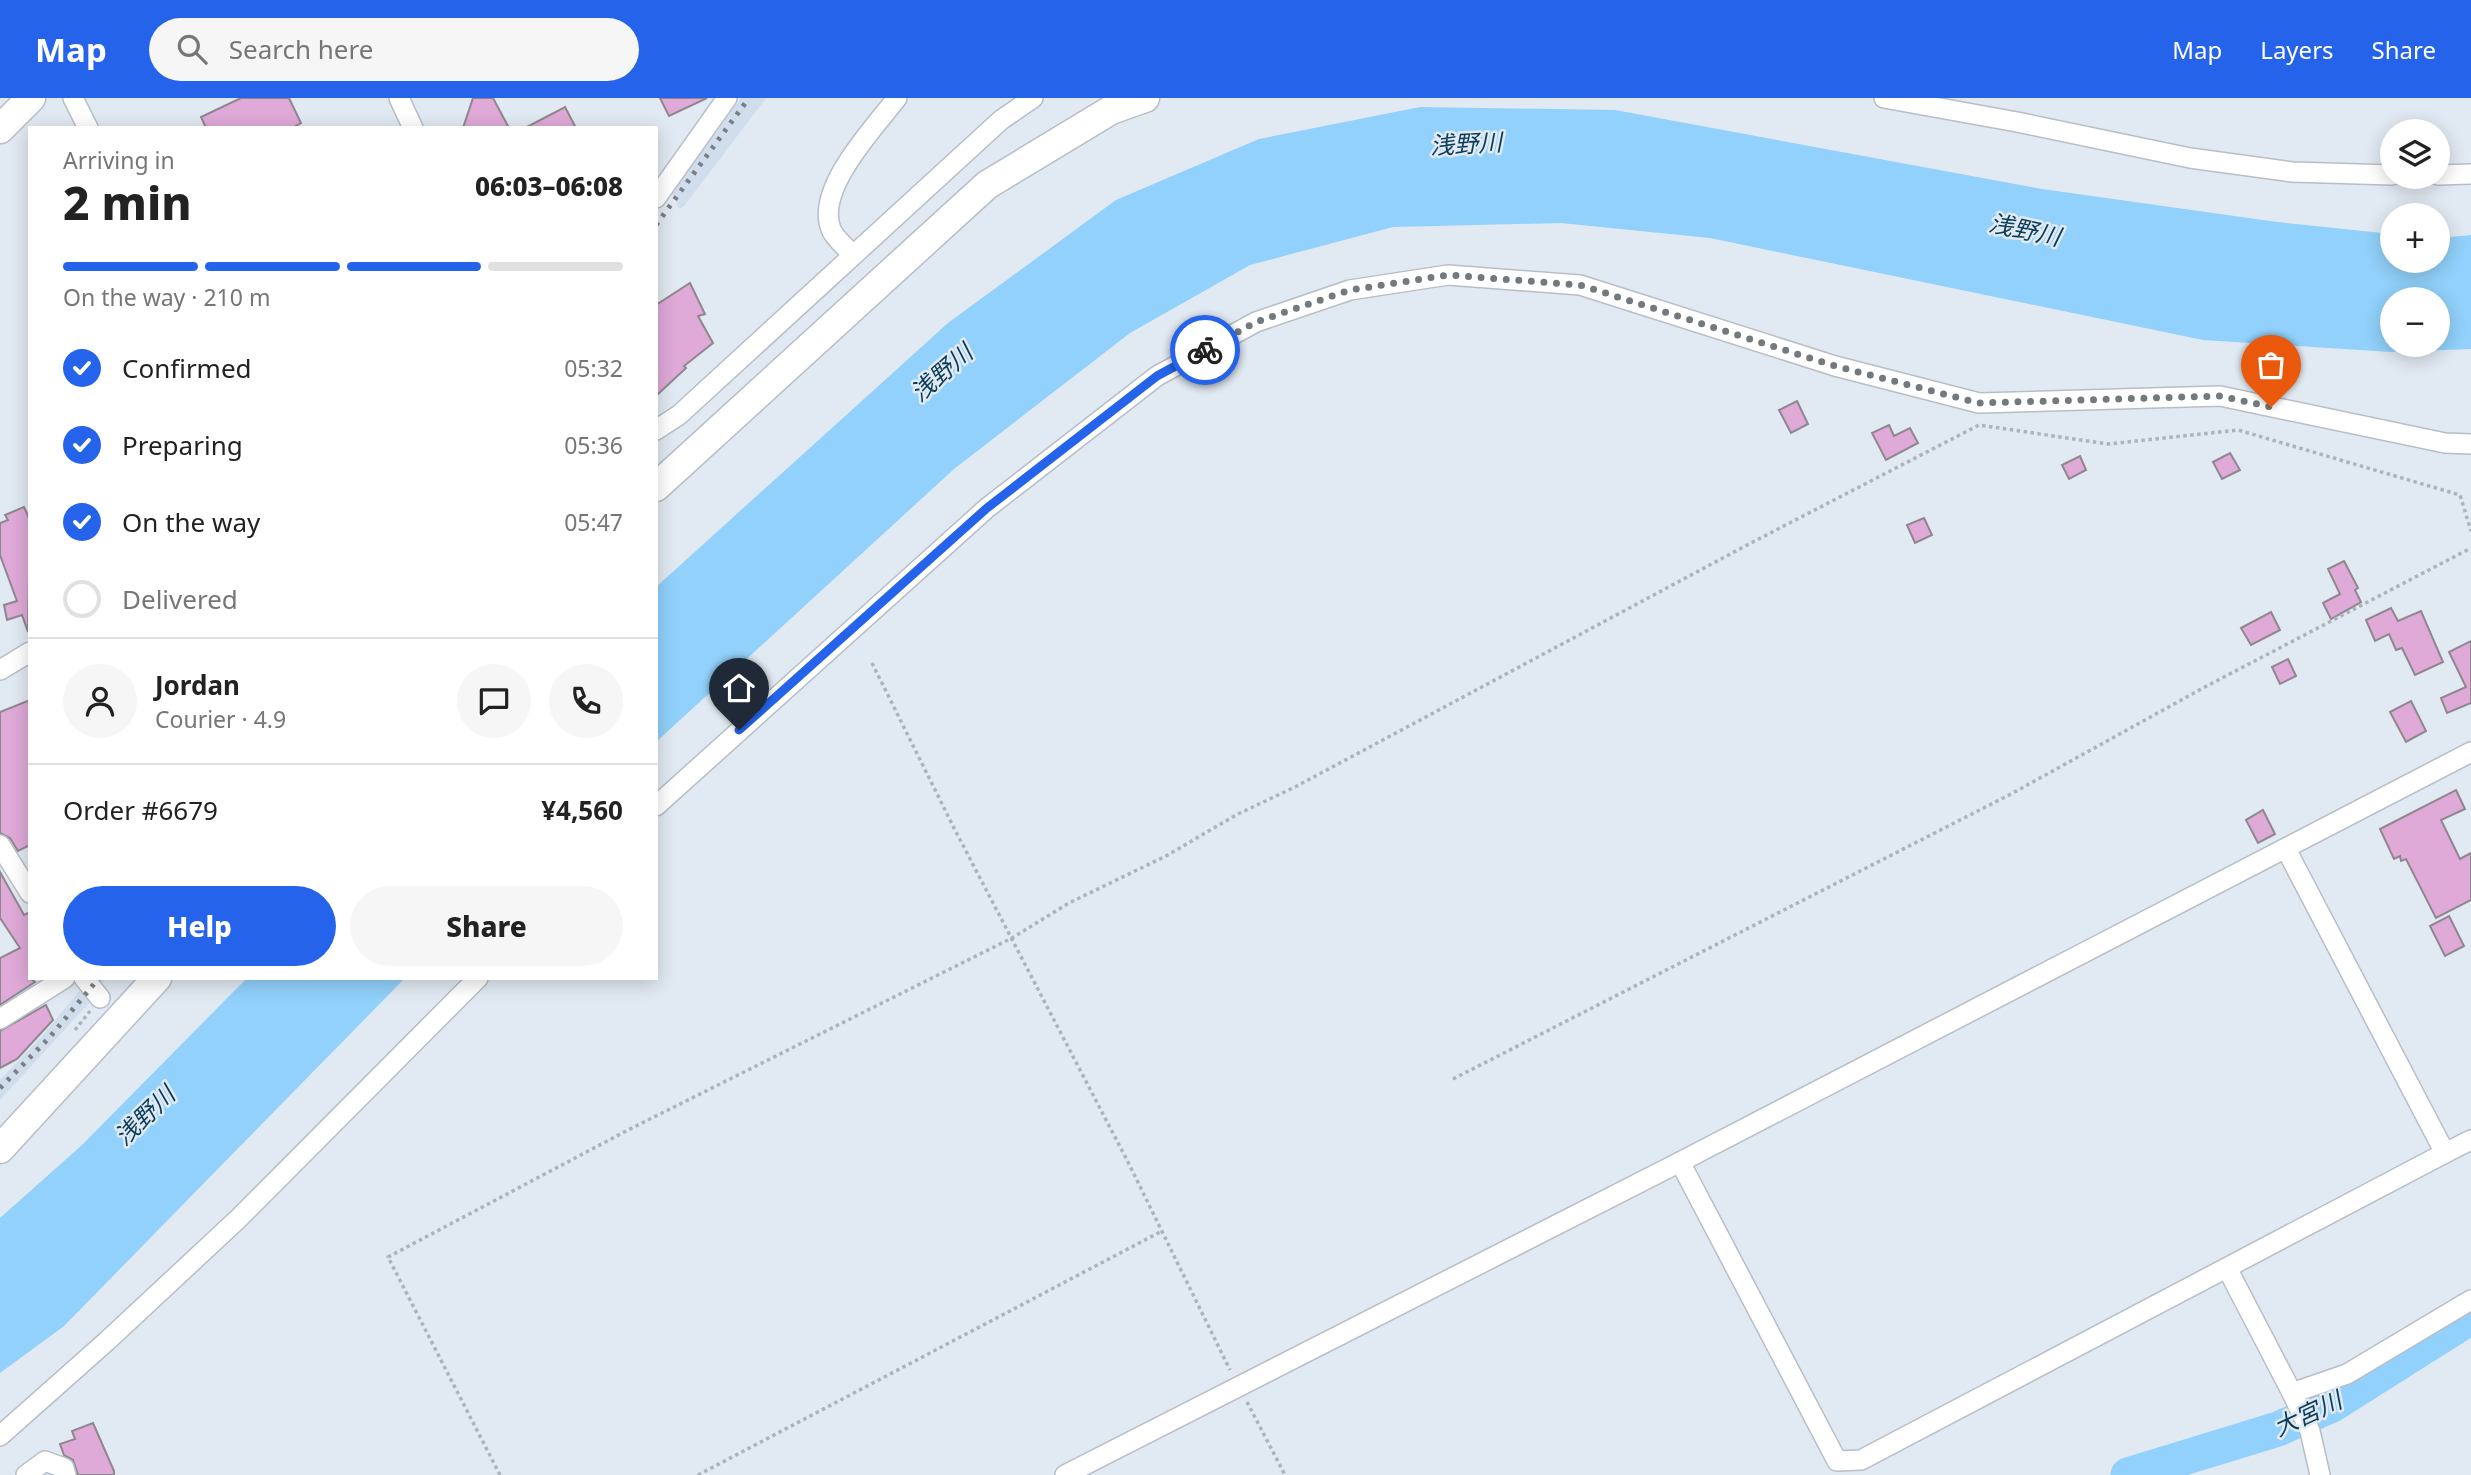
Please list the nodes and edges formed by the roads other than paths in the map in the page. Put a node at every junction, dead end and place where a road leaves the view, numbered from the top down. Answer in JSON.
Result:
{"nodes":[{"id":1,"x":31,"y":98,"type":"edge"},
{"id":2,"x":73,"y":98,"type":"edge"},
{"id":3,"x":399,"y":98,"type":"edge"},
{"id":4,"x":727,"y":98,"type":"edge"},
{"id":5,"x":897,"y":98,"type":"edge"},
{"id":6,"x":1033,"y":98,"type":"edge"},
{"id":7,"x":1144,"y":98,"type":"edge"},
{"id":8,"x":1884,"y":98,"type":"edge"},
{"id":9,"x":87,"y":126,"type":"edge"},
{"id":10,"x":412,"y":126,"type":"edge"},
{"id":11,"x":0,"y":129,"type":"edge"},
{"id":12,"x":2471,"y":174,"type":"edge"},
{"id":13,"x":2380,"y":175,"type":"edge"},
{"id":14,"x":2450,"y":175,"type":"edge"},
{"id":15,"x":658,"y":195,"type":"edge"},
{"id":16,"x":852,"y":254,"type":"junction"},
{"id":17,"x":658,"y":429,"type":"edge"},
{"id":18,"x":2471,"y":444,"type":"edge"},
{"id":19,"x":658,"y":485,"type":"edge"},
{"id":20,"x":28,"y":653,"type":"edge"},
{"id":21,"x":0,"y":670,"type":"edge"},
{"id":22,"x":2471,"y":752,"type":"edge"},
{"id":23,"x":658,"y":804,"type":"edge"},
{"id":24,"x":0,"y":845,"type":"edge"},
{"id":25,"x":2286,"y":849,"type":"junction"},
{"id":26,"x":28,"y":890,"type":"edge"},
{"id":27,"x":62,"y":980,"type":"edge"},
{"id":28,"x":86,"y":980,"type":"edge"},
{"id":29,"x":155,"y":980,"type":"edge"},
{"id":30,"x":476,"y":980,"type":"edge"},
{"id":31,"x":100,"y":998,"type":"dead end"},
{"id":32,"x":0,"y":1019,"type":"edge"},
{"id":33,"x":2471,"y":1140,"type":"edge"},
{"id":34,"x":0,"y":1149,"type":"edge"},
{"id":35,"x":2445,"y":1153,"type":"junction"},
{"id":36,"x":1680,"y":1162,"type":"junction"},
{"id":37,"x":2227,"y":1268,"type":"junction"},
{"id":38,"x":2471,"y":1300,"type":"edge"},
{"id":39,"x":2294,"y":1397,"type":"junction"},
{"id":40,"x":0,"y":1436,"type":"edge"},
{"id":41,"x":26,"y":1475,"type":"edge"},
{"id":42,"x":66,"y":1475,"type":"edge"},
{"id":43,"x":1065,"y":1475,"type":"edge"},
{"id":44,"x":2320,"y":1475,"type":"edge"}],
"edges":[{"from":1,"to":11,"type":"street"},
{"from":2,"to":9,"type":"street"},
{"from":3,"to":10,"type":"street"},
{"from":4,"to":15,"type":"street"},
{"from":5,"to":16,"type":"street"},
{"from":6,"to":16,"type":"street"},
{"from":7,"to":19,"type":"street"},
{"from":8,"to":13,"type":"street"},
{"from":12,"to":14,"type":"street"},
{"from":16,"to":17,"type":"street"},
{"from":18,"to":23,"type":"street"},
{"from":20,"to":21,"type":"street"},
{"from":22,"to":25,"type":"street"},
{"from":24,"to":26,"type":"street"},
{"from":25,"to":35,"type":"street"},
{"from":25,"to":36,"type":"street"},
{"from":27,"to":32,"type":"street"},
{"from":28,"to":31,"type":"street"},
{"from":29,"to":34,"type":"street"},
{"from":30,"to":40,"type":"street"},
{"from":33,"to":35,"type":"street"},
{"from":35,"to":37,"type":"street"},
{"from":36,"to":37,"type":"street"},
{"from":36,"to":43,"type":"street"},
{"from":37,"to":39,"type":"street"},
{"from":38,"to":39,"type":"street"},
{"from":39,"to":44,"type":"street"},
{"from":41,"to":42,"type":"street"}]}
